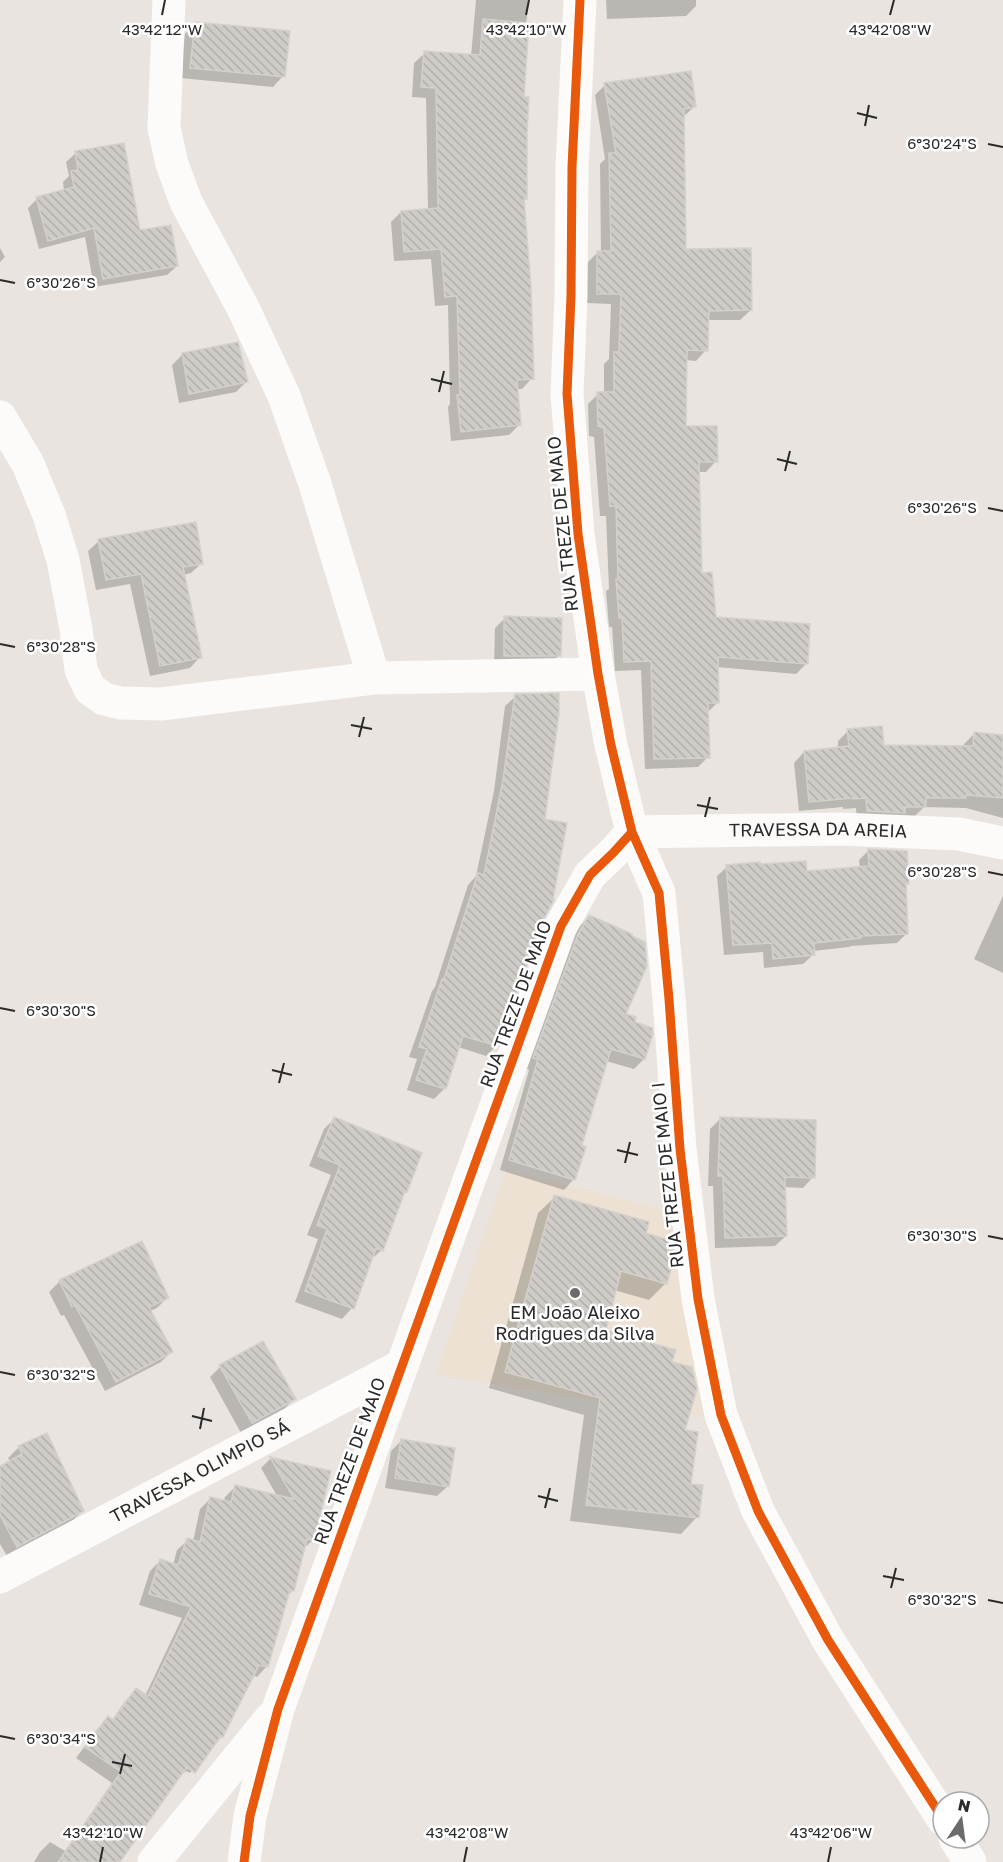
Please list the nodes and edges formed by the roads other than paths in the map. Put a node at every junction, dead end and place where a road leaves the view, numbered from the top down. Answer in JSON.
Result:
{"nodes":[{"id":1,"x":169,"y":0,"type":"edge"},
{"id":2,"x":580,"y":0,"type":"edge"},
{"id":3,"x":0,"y":417,"type":"edge"},
{"id":4,"x":598,"y":674,"type":"junction"},
{"id":5,"x":374,"y":678,"type":"junction"},
{"id":6,"x":632,"y":832,"type":"junction"},
{"id":7,"x":1003,"y":843,"type":"edge"},
{"id":8,"x":401,"y":1366,"type":"junction"},
{"id":9,"x":0,"y":1577,"type":"edge"},
{"id":10,"x":278,"y":1709,"type":"junction"},
{"id":11,"x":931,"y":1800,"type":"edge"},
{"id":12,"x":154,"y":1862,"type":"edge"},
{"id":13,"x":244,"y":1862,"type":"edge"}],
"edges":[{"from":1,"to":5,"type":"street"},
{"from":2,"to":4,"type":"street","name":"RUA TREZE DE MAIO"},
{"from":3,"to":5,"type":"street"},
{"from":4,"to":5,"type":"street"},
{"from":4,"to":6,"type":"street","name":"RUA TREZE DE MAIO"},
{"from":6,"to":7,"type":"street","name":"TRAVESSA DA AREIA"},
{"from":6,"to":8,"type":"street","name":"RUA TREZE DE MAIO"},
{"from":6,"to":11,"type":"street","name":"RUA TREZE DE MAIO I"},
{"from":8,"to":9,"type":"street","name":"TRAVESSA OLIMPIO SÁ"},
{"from":8,"to":10,"type":"street","name":"RUA TREZE DE MAIO"},
{"from":10,"to":12,"type":"street"},
{"from":10,"to":13,"type":"street","name":"RUA TREZE DE MAIO"}]}
